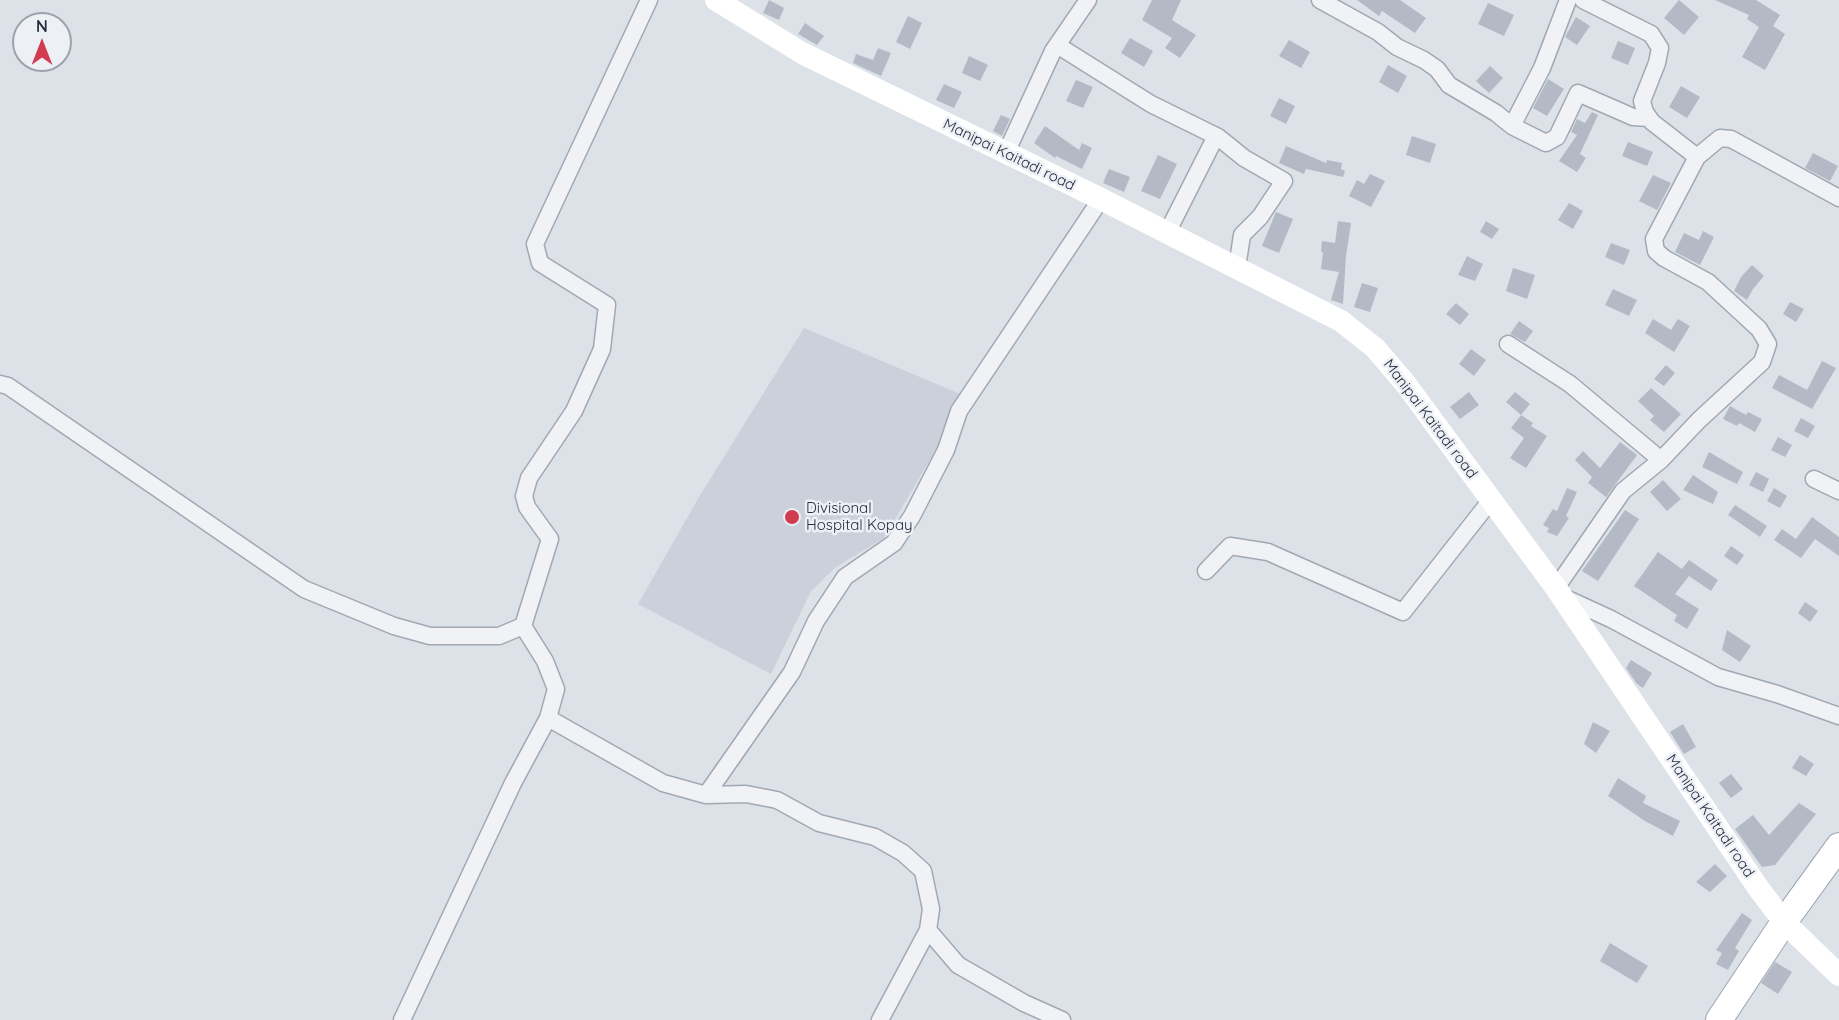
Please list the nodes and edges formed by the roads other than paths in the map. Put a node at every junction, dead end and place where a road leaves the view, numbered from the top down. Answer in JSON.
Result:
{"nodes":[{"id":1,"x":650,"y":0,"type":"edge"},
{"id":2,"x":716,"y":0,"type":"edge"},
{"id":3,"x":1088,"y":0,"type":"edge"},
{"id":4,"x":1320,"y":0,"type":"edge"},
{"id":5,"x":1568,"y":0,"type":"edge"},
{"id":6,"x":1583,"y":0,"type":"edge"},
{"id":7,"x":1057,"y":45,"type":"junction"},
{"id":8,"x":1649,"y":118,"type":"junction"},
{"id":9,"x":1512,"y":126,"type":"junction"},
{"id":10,"x":1216,"y":136,"type":"junction"},
{"id":11,"x":1006,"y":153,"type":"junction"},
{"id":12,"x":1697,"y":157,"type":"junction"},
{"id":13,"x":1839,"y":198,"type":"edge"},
{"id":14,"x":1101,"y":199,"type":"junction"},
{"id":15,"x":1167,"y":233,"type":"junction"},
{"id":16,"x":1237,"y":268,"type":"junction"},
{"id":17,"x":1508,"y":344,"type":"dead end"},
{"id":18,"x":0,"y":384,"type":"edge"},
{"id":19,"x":1661,"y":460,"type":"junction"},
{"id":20,"x":1814,"y":479,"type":"dead end"},
{"id":21,"x":1839,"y":491,"type":"edge"},
{"id":22,"x":1491,"y":500,"type":"junction"},
{"id":23,"x":1206,"y":571,"type":"dead end"},
{"id":24,"x":1559,"y":592,"type":"junction"},
{"id":25,"x":523,"y":626,"type":"junction"},
{"id":26,"x":1839,"y":716,"type":"edge"},
{"id":27,"x":548,"y":718,"type":"junction"},
{"id":28,"x":706,"y":795,"type":"junction"},
{"id":29,"x":1839,"y":846,"type":"edge"},
{"id":30,"x":1784,"y":922,"type":"junction"},
{"id":31,"x":928,"y":930,"type":"junction"},
{"id":32,"x":1839,"y":975,"type":"edge"},
{"id":33,"x":402,"y":1020,"type":"edge"},
{"id":34,"x":880,"y":1020,"type":"edge"},
{"id":35,"x":1062,"y":1020,"type":"edge"},
{"id":36,"x":1719,"y":1020,"type":"edge"}],
"edges":[{"from":1,"to":25,"type":"street"},
{"from":2,"to":11,"type":"main road","name":"Manipai Kaitadi road"},
{"from":3,"to":7,"type":"street"},
{"from":4,"to":9,"type":"street"},
{"from":5,"to":9,"type":"street"},
{"from":6,"to":8,"type":"street"},
{"from":7,"to":10,"type":"street"},
{"from":7,"to":11,"type":"street"},
{"from":8,"to":9,"type":"street"},
{"from":8,"to":12,"type":"street"},
{"from":10,"to":15,"type":"street"},
{"from":10,"to":16,"type":"street"},
{"from":11,"to":14,"type":"main road","name":"Manipai Kaitadi road"},
{"from":12,"to":13,"type":"street"},
{"from":12,"to":19,"type":"street"},
{"from":14,"to":15,"type":"main road","name":"Manipai Kaitadi road"},
{"from":14,"to":28,"type":"street"},
{"from":15,"to":16,"type":"main road","name":"Manipai Kaitadi road"},
{"from":16,"to":22,"type":"main road","name":"Manipai Kaitadi road"},
{"from":17,"to":19,"type":"street"},
{"from":18,"to":25,"type":"street"},
{"from":19,"to":24,"type":"street"},
{"from":20,"to":21,"type":"street"},
{"from":22,"to":23,"type":"street"},
{"from":22,"to":24,"type":"main road","name":"Manipai Kaitadi road"},
{"from":24,"to":26,"type":"street"},
{"from":24,"to":30,"type":"main road","name":"Manipai Kaitadi road"},
{"from":25,"to":27,"type":"street"},
{"from":27,"to":28,"type":"street"},
{"from":27,"to":33,"type":"street"},
{"from":28,"to":31,"type":"street"},
{"from":29,"to":30,"type":"main road"},
{"from":30,"to":32,"type":"main road","name":"Manipai Kaitadi road"},
{"from":30,"to":36,"type":"main road"},
{"from":31,"to":34,"type":"street"},
{"from":31,"to":35,"type":"street"}]}
